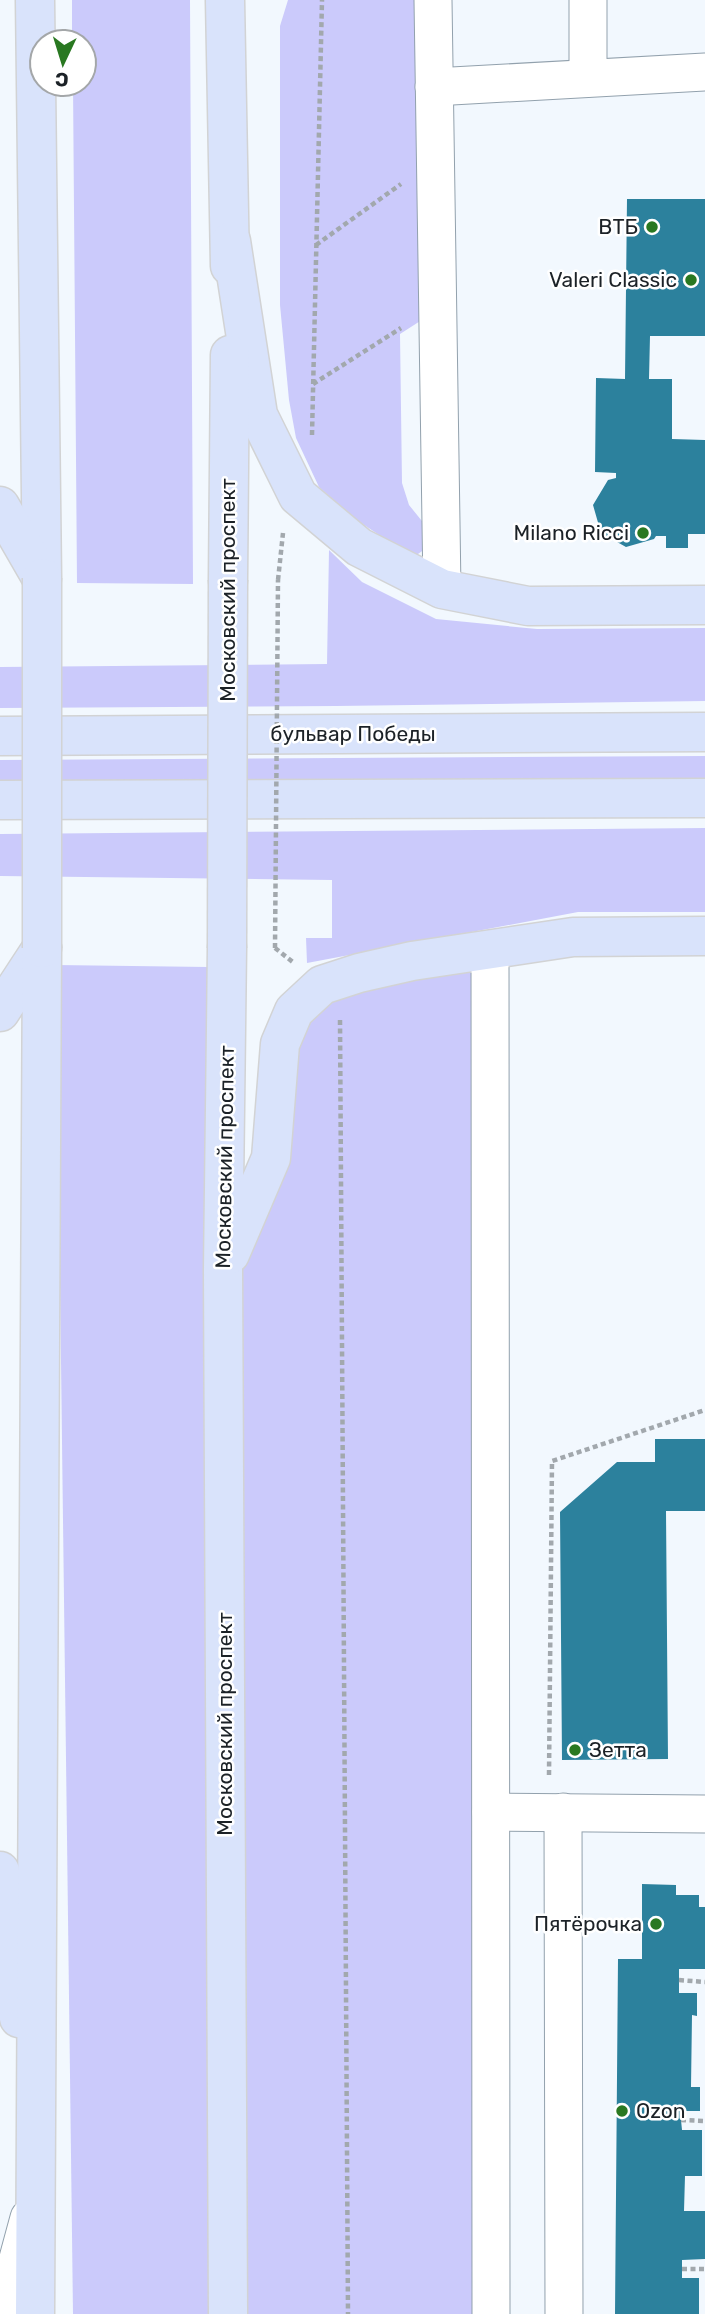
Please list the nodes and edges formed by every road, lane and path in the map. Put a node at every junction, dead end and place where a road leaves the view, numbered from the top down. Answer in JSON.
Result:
{"nodes":[{"id":1,"x":35,"y":0,"type":"edge"},
{"id":2,"x":225,"y":0,"type":"edge"},
{"id":3,"x":322,"y":0,"type":"edge"},
{"id":4,"x":433,"y":0,"type":"edge"},
{"id":5,"x":588,"y":0,"type":"edge"},
{"id":6,"x":705,"y":72,"type":"edge"},
{"id":7,"x":588,"y":78,"type":"junction"},
{"id":8,"x":435,"y":87,"type":"junction"},
{"id":9,"x":435,"y":158,"type":"junction"},
{"id":10,"x":231,"y":240,"type":"junction"},
{"id":11,"x":316,"y":245,"type":"junction"},
{"id":12,"x":438,"y":305,"type":"junction"},
{"id":13,"x":313,"y":384,"type":"junction"},
{"id":14,"x":298,"y":496,"type":"junction"},
{"id":15,"x":0,"y":506,"type":"edge"},
{"id":16,"x":42,"y":578,"type":"junction"},
{"id":17,"x":442,"y":589,"type":"junction"},
{"id":18,"x":705,"y":605,"type":"edge"},
{"id":19,"x":705,"y":732,"type":"edge"},
{"id":20,"x":0,"y":736,"type":"edge"},
{"id":21,"x":705,"y":798,"type":"edge"},
{"id":22,"x":0,"y":800,"type":"edge"},
{"id":23,"x":705,"y":936,"type":"edge"},
{"id":24,"x":42,"y":948,"type":"junction"},
{"id":25,"x":490,"y":950,"type":"junction"},
{"id":26,"x":323,"y":985,"type":"junction"},
{"id":27,"x":0,"y":1012,"type":"edge"},
{"id":28,"x":223,"y":1270,"type":"junction"},
{"id":29,"x":705,"y":1410,"type":"edge"},
{"id":30,"x":491,"y":1812,"type":"junction"},
{"id":31,"x":556,"y":1812,"type":"junction"},
{"id":32,"x":705,"y":1814,"type":"edge"},
{"id":33,"x":0,"y":1871,"type":"edge"},
{"id":34,"x":679,"y":1980,"type":"dead end"},
{"id":35,"x":705,"y":1982,"type":"edge"},
{"id":36,"x":37,"y":2120,"type":"junction"},
{"id":37,"x":681,"y":2120,"type":"dead end"},
{"id":38,"x":705,"y":2121,"type":"edge"},
{"id":39,"x":35,"y":2197,"type":"junction"},
{"id":40,"x":682,"y":2269,"type":"dead end"},
{"id":41,"x":705,"y":2269,"type":"edge"},
{"id":42,"x":230,"y":2307,"type":"edge"},
{"id":43,"x":3,"y":2314,"type":"edge"},
{"id":44,"x":35,"y":2314,"type":"edge"},
{"id":45,"x":348,"y":2314,"type":"edge"},
{"id":46,"x":491,"y":2314,"type":"edge"},
{"id":47,"x":564,"y":2314,"type":"edge"}],
"edges":[{"from":1,"to":16,"type":"main road"},
{"from":2,"to":10,"type":"main road","name":"Московский проспект"},
{"from":3,"to":11,"type":"path"},
{"from":4,"to":8,"type":"street"},
{"from":5,"to":7,"type":"street"},
{"from":6,"to":7,"type":"street"},
{"from":7,"to":8,"type":"street"},
{"from":8,"to":9,"type":"street"},
{"from":9,"to":11,"type":"path"},
{"from":9,"to":12,"type":"street"},
{"from":10,"to":14,"type":"main road"},
{"from":10,"to":28,"type":"main road","name":"Московский проспект","bridge":true},
{"from":11,"to":13,"type":"path"},
{"from":12,"to":13,"type":"path"},
{"from":12,"to":17,"type":"street"},
{"from":13,"to":14,"type":"path"},
{"from":14,"to":17,"type":"main road"},
{"from":14,"to":26,"type":"path","bridge":true},
{"from":15,"to":16,"type":"main road"},
{"from":16,"to":24,"type":"main road","bridge":true},
{"from":17,"to":18,"type":"main road"},
{"from":19,"to":20,"type":"main road","name":"бульвар Победы"},
{"from":21,"to":22,"type":"main road"},
{"from":23,"to":25,"type":"main road"},
{"from":24,"to":27,"type":"main road"},
{"from":24,"to":36,"type":"main road"},
{"from":25,"to":26,"type":"main road"},
{"from":25,"to":30,"type":"street"},
{"from":26,"to":28,"type":"main road"},
{"from":26,"to":45,"type":"path"},
{"from":28,"to":42,"type":"main road","name":"Московский проспект"},
{"from":29,"to":31,"type":"path"},
{"from":30,"to":31,"type":"street"},
{"from":30,"to":46,"type":"street"},
{"from":31,"to":32,"type":"street"},
{"from":31,"to":47,"type":"street"},
{"from":33,"to":36,"type":"main road"},
{"from":34,"to":35,"type":"path"},
{"from":36,"to":39,"type":"main road"},
{"from":37,"to":38,"type":"path"},
{"from":39,"to":43,"type":"street"},
{"from":39,"to":44,"type":"main road"},
{"from":40,"to":41,"type":"path"}]}
